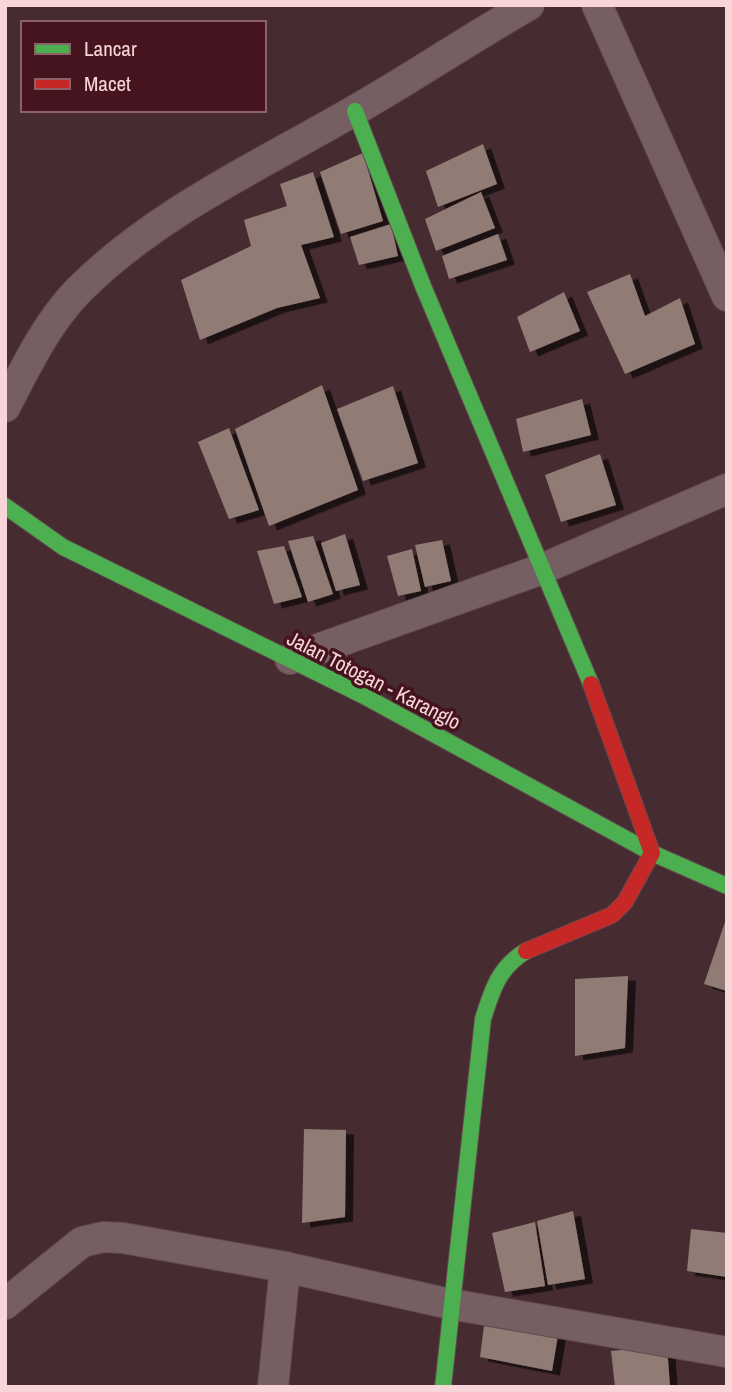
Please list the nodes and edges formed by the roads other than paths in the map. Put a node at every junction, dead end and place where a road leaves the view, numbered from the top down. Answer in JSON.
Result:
{"nodes":[{"id":1,"x":529,"y":5,"type":"edge"},
{"id":2,"x":597,"y":5,"type":"edge"},
{"id":3,"x":355,"y":111,"type":"junction"},
{"id":4,"x":727,"y":296,"type":"edge"},
{"id":5,"x":5,"y":408,"type":"edge"},
{"id":6,"x":727,"y":489,"type":"edge"},
{"id":7,"x":5,"y":506,"type":"edge"},
{"id":8,"x":542,"y":569,"type":"junction"},
{"id":9,"x":290,"y":659,"type":"junction"},
{"id":10,"x":652,"y":853,"type":"junction"},
{"id":11,"x":727,"y":886,"type":"edge"},
{"id":12,"x":285,"y":1267,"type":"junction"},
{"id":13,"x":5,"y":1304,"type":"edge"},
{"id":14,"x":450,"y":1304,"type":"junction"},
{"id":15,"x":727,"y":1352,"type":"edge"},
{"id":16,"x":273,"y":1387,"type":"edge"},
{"id":17,"x":443,"y":1387,"type":"edge"}],
"edges":[{"from":1,"to":3,"type":"street"},
{"from":2,"to":4,"type":"street"},
{"from":3,"to":5,"type":"street"},
{"from":3,"to":8,"type":"street"},
{"from":6,"to":8,"type":"street"},
{"from":7,"to":9,"type":"street","name":"Jalan Totogan - Karanglo"},
{"from":8,"to":9,"type":"street"},
{"from":8,"to":10,"type":"street"},
{"from":9,"to":10,"type":"street","name":"Jalan Totogan - Karanglo"},
{"from":10,"to":11,"type":"street","name":"Jalan Totogan - Karanglo"},
{"from":10,"to":14,"type":"street"},
{"from":12,"to":13,"type":"street"},
{"from":12,"to":14,"type":"street"},
{"from":12,"to":16,"type":"street"},
{"from":14,"to":15,"type":"street"},
{"from":14,"to":17,"type":"street"}]}
